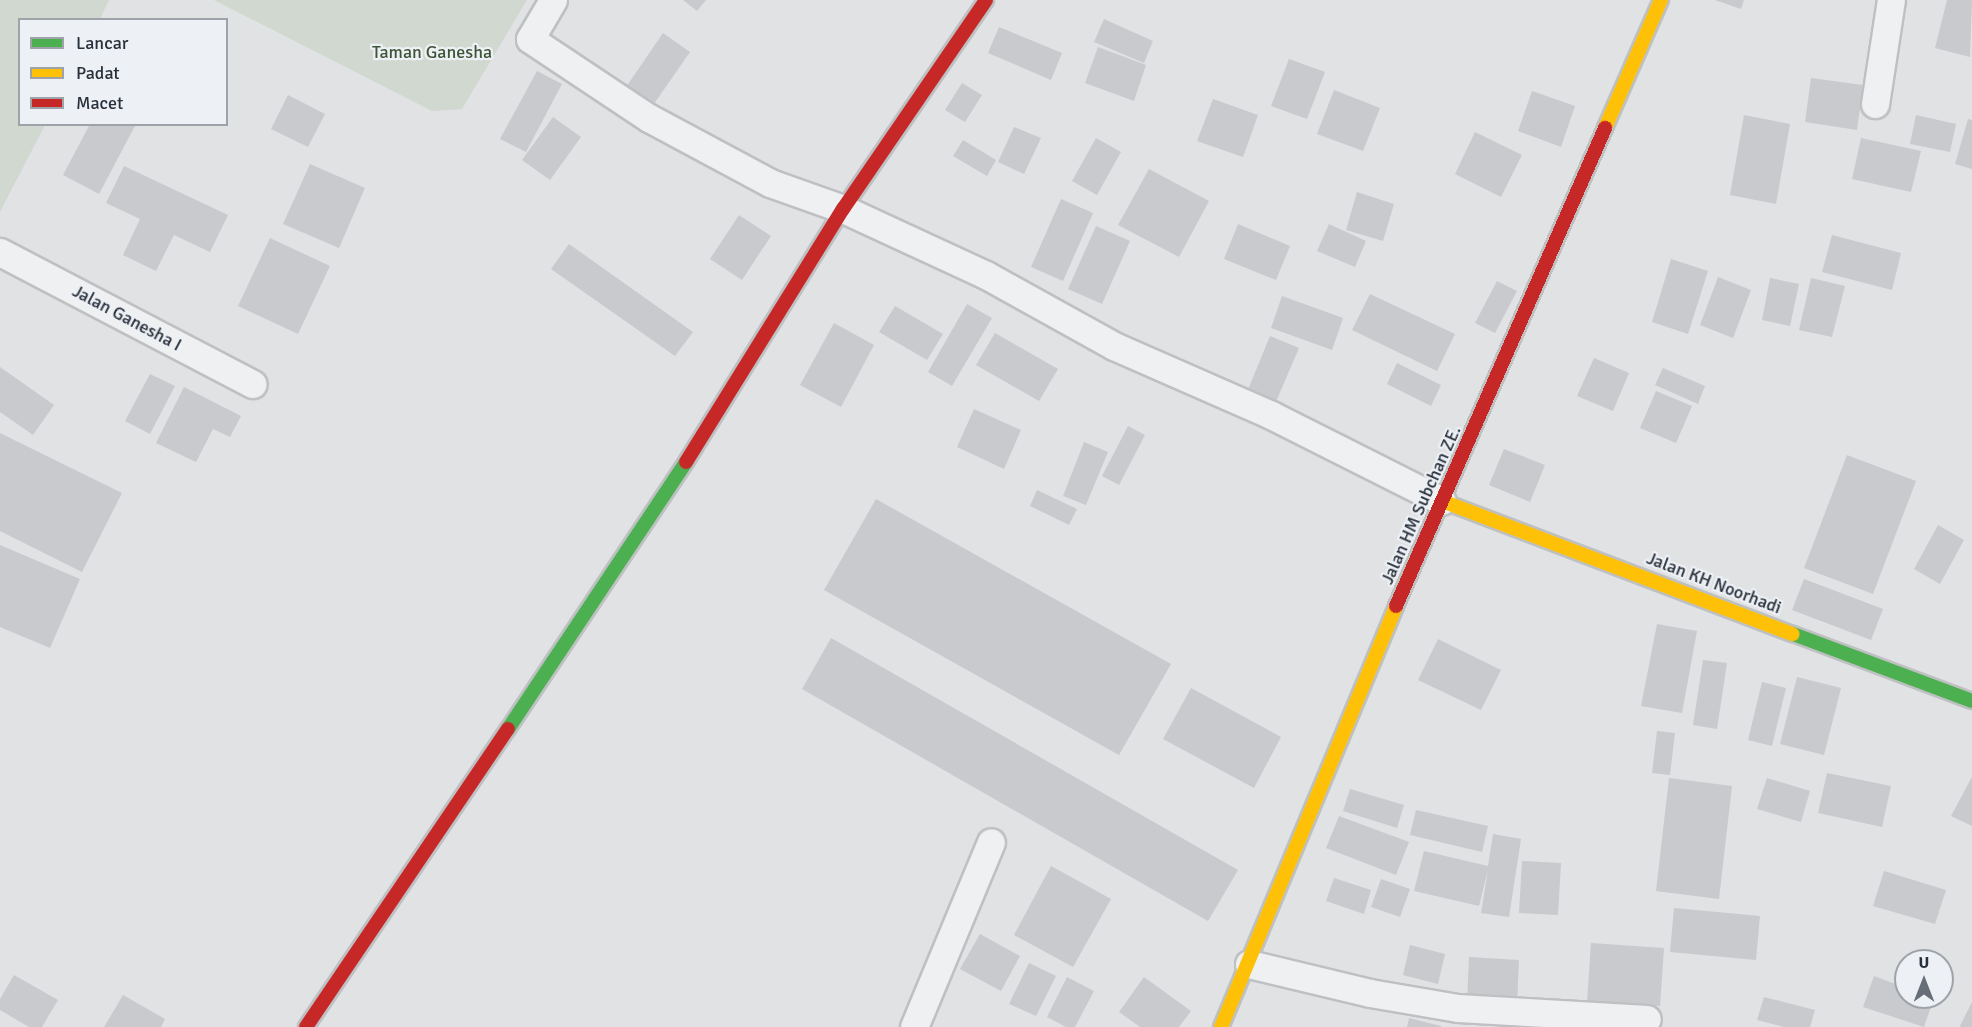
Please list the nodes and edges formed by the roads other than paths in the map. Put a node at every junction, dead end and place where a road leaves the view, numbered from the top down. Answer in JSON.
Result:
{"nodes":[{"id":1,"x":553,"y":0,"type":"edge"},
{"id":2,"x":986,"y":0,"type":"edge"},
{"id":3,"x":1661,"y":0,"type":"edge"},
{"id":4,"x":1891,"y":0,"type":"edge"},
{"id":5,"x":1875,"y":104,"type":"dead end"},
{"id":6,"x":843,"y":208,"type":"junction"},
{"id":7,"x":0,"y":252,"type":"edge"},
{"id":8,"x":253,"y":384,"type":"dead end"},
{"id":9,"x":1442,"y":501,"type":"junction"},
{"id":10,"x":1972,"y":701,"type":"edge"},
{"id":11,"x":991,"y":842,"type":"dead end"},
{"id":12,"x":1249,"y":964,"type":"junction"},
{"id":13,"x":1647,"y":1020,"type":"dead end"},
{"id":14,"x":306,"y":1027,"type":"edge"},
{"id":15,"x":914,"y":1027,"type":"edge"},
{"id":16,"x":1221,"y":1027,"type":"edge"}],
"edges":[{"from":1,"to":6,"type":"street"},
{"from":2,"to":6,"type":"street"},
{"from":3,"to":9,"type":"street","name":"Jalan HM Subchan ZE."},
{"from":4,"to":5,"type":"street"},
{"from":6,"to":9,"type":"street"},
{"from":6,"to":14,"type":"street"},
{"from":7,"to":8,"type":"street","name":"Jalan Ganesha I"},
{"from":9,"to":10,"type":"street","name":"Jalan KH Noorhadi"},
{"from":9,"to":12,"type":"street","name":"Jalan HM Subchan ZE."},
{"from":11,"to":15,"type":"street"},
{"from":12,"to":13,"type":"street"},
{"from":12,"to":16,"type":"street","name":"Jalan HM Subchan ZE."}]}
